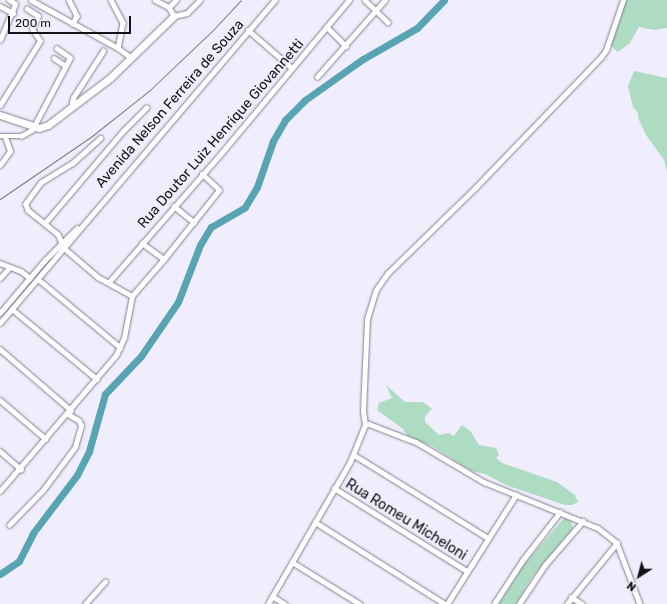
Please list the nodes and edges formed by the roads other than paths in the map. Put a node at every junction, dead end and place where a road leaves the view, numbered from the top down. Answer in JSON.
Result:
{"nodes":[{"id":1,"x":9,"y":0,"type":"edge"},
{"id":2,"x":31,"y":0,"type":"edge"},
{"id":3,"x":69,"y":0,"type":"edge"},
{"id":4,"x":111,"y":0,"type":"edge"},
{"id":5,"x":155,"y":0,"type":"edge"},
{"id":6,"x":176,"y":0,"type":"edge"},
{"id":7,"x":200,"y":0,"type":"edge"},
{"id":8,"x":275,"y":0,"type":"edge"},
{"id":9,"x":349,"y":0,"type":"edge"},
{"id":10,"x":365,"y":0,"type":"edge"},
{"id":11,"x":385,"y":0,"type":"edge"},
{"id":12,"x":623,"y":0,"type":"edge"},
{"id":13,"x":0,"y":6,"type":"edge"},
{"id":14,"x":169,"y":8,"type":"junction"},
{"id":15,"x":27,"y":9,"type":"dead end"},
{"id":16,"x":376,"y":10,"type":"junction"},
{"id":17,"x":13,"y":13,"type":"junction"},
{"id":18,"x":174,"y":16,"type":"junction"},
{"id":19,"x":388,"y":22,"type":"dead end"},
{"id":20,"x":73,"y":24,"type":"junction"},
{"id":21,"x":327,"y":27,"type":"junction"},
{"id":22,"x":248,"y":30,"type":"junction"},
{"id":23,"x":0,"y":40,"type":"edge"},
{"id":24,"x":346,"y":46,"type":"junction"},
{"id":25,"x":118,"y":48,"type":"junction"},
{"id":26,"x":57,"y":49,"type":"dead end"},
{"id":27,"x":103,"y":51,"type":"dead end"},
{"id":28,"x":54,"y":58,"type":"dead end"},
{"id":29,"x":132,"y":58,"type":"junction"},
{"id":30,"x":66,"y":66,"type":"junction"},
{"id":31,"x":292,"y":68,"type":"junction"},
{"id":32,"x":317,"y":77,"type":"dead end"},
{"id":33,"x":0,"y":105,"type":"edge"},
{"id":34,"x":71,"y":107,"type":"junction"},
{"id":35,"x":146,"y":108,"type":"dead end"},
{"id":36,"x":0,"y":115,"type":"edge"},
{"id":37,"x":33,"y":126,"type":"junction"},
{"id":38,"x":3,"y":136,"type":"edge"},
{"id":39,"x":101,"y":138,"type":"dead end"},
{"id":40,"x":0,"y":165,"type":"edge"},
{"id":41,"x":202,"y":174,"type":"junction"},
{"id":42,"x":174,"y":206,"type":"junction"},
{"id":43,"x":194,"y":222,"type":"junction"},
{"id":44,"x":45,"y":223,"type":"junction"},
{"id":45,"x":83,"y":223,"type":"junction"},
{"id":46,"x":61,"y":242,"type":"junction"},
{"id":47,"x":142,"y":243,"type":"junction"},
{"id":48,"x":64,"y":248,"type":"junction"},
{"id":49,"x":164,"y":259,"type":"junction"},
{"id":50,"x":0,"y":263,"type":"edge"},
{"id":51,"x":8,"y":268,"type":"junction"},
{"id":52,"x":0,"y":278,"type":"edge"},
{"id":53,"x":30,"y":278,"type":"junction"},
{"id":54,"x":38,"y":279,"type":"junction"},
{"id":55,"x":109,"y":282,"type":"junction"},
{"id":56,"x":132,"y":296,"type":"junction"},
{"id":57,"x":12,"y":309,"type":"junction"},
{"id":58,"x":0,"y":313,"type":"edge"},
{"id":59,"x":0,"y":323,"type":"edge"},
{"id":60,"x":120,"y":347,"type":"junction"},
{"id":61,"x":0,"y":349,"type":"edge"},
{"id":62,"x":97,"y":379,"type":"junction"},
{"id":63,"x":0,"y":400,"type":"edge"},
{"id":64,"x":71,"y":410,"type":"junction"},
{"id":65,"x":67,"y":414,"type":"junction"},
{"id":66,"x":365,"y":425,"type":"junction"},
{"id":67,"x":46,"y":439,"type":"junction"},
{"id":68,"x":0,"y":451,"type":"edge"},
{"id":69,"x":354,"y":455,"type":"junction"},
{"id":70,"x":20,"y":469,"type":"junction"},
{"id":71,"x":334,"y":488,"type":"junction"},
{"id":72,"x":0,"y":491,"type":"edge"},
{"id":73,"x":516,"y":495,"type":"junction"},
{"id":74,"x":560,"y":512,"type":"junction"},
{"id":75,"x":583,"y":521,"type":"junction"},
{"id":76,"x":315,"y":522,"type":"junction"},
{"id":77,"x":9,"y":525,"type":"dead end"},
{"id":78,"x":488,"y":538,"type":"junction"},
{"id":79,"x":617,"y":543,"type":"junction"},
{"id":80,"x":292,"y":562,"type":"junction"},
{"id":81,"x":467,"y":571,"type":"junction"},
{"id":82,"x":105,"y":582,"type":"dead end"},
{"id":83,"x":272,"y":596,"type":"junction"},
{"id":84,"x":571,"y":597,"type":"junction"},
{"id":85,"x":85,"y":604,"type":"edge"},
{"id":86,"x":268,"y":604,"type":"edge"},
{"id":87,"x":284,"y":604,"type":"edge"},
{"id":88,"x":360,"y":604,"type":"edge"},
{"id":89,"x":446,"y":604,"type":"edge"},
{"id":90,"x":494,"y":604,"type":"edge"},
{"id":91,"x":519,"y":604,"type":"edge"},
{"id":92,"x":567,"y":604,"type":"edge"},
{"id":93,"x":582,"y":604,"type":"edge"},
{"id":94,"x":640,"y":604,"type":"edge"}],
"edges":[{"from":1,"to":17,"type":"street"},
{"from":2,"to":20,"type":"street"},
{"from":3,"to":20,"type":"street"},
{"from":4,"to":25,"type":"street"},
{"from":5,"to":14,"type":"street"},
{"from":6,"to":14,"type":"street"},
{"from":7,"to":18,"type":"street"},
{"from":8,"to":22,"type":"street","name":"Avenida Nelson Ferreira de Souza"},
{"from":9,"to":21,"type":"street","name":"Rua Doutor Luiz Henrique Giovannetti"},
{"from":10,"to":16,"type":"street"},
{"from":11,"to":16,"type":"street"},
{"from":12,"to":66,"type":"street"},
{"from":13,"to":17,"type":"street"},
{"from":14,"to":18,"type":"street"},
{"from":15,"to":33,"type":"street"},
{"from":16,"to":19,"type":"street"},
{"from":16,"to":24,"type":"street"},
{"from":17,"to":23,"type":"street"},
{"from":18,"to":29,"type":"street"},
{"from":20,"to":25,"type":"street"},
{"from":21,"to":24,"type":"street"},
{"from":21,"to":31,"type":"street","name":"Rua Doutor Luiz Henrique Giovannetti"},
{"from":22,"to":31,"type":"street"},
{"from":22,"to":45,"type":"street","name":"Avenida Nelson Ferreira de Souza"},
{"from":24,"to":32,"type":"street"},
{"from":25,"to":29,"type":"street"},
{"from":26,"to":30,"type":"street"},
{"from":27,"to":34,"type":"street"},
{"from":28,"to":30,"type":"street"},
{"from":29,"to":34,"type":"street"},
{"from":30,"to":37,"type":"street"},
{"from":31,"to":41,"type":"street","name":"Rua Doutor Luiz Henrique Giovannetti"},
{"from":34,"to":37,"type":"street"},
{"from":35,"to":44,"type":"street","name":"Avenida Nelson Ferreira de Souza"},
{"from":36,"to":37,"type":"street"},
{"from":37,"to":38,"type":"street"},
{"from":38,"to":40,"type":"street"},
{"from":39,"to":44,"type":"street"},
{"from":41,"to":42,"type":"street","name":"Rua Doutor Luiz Henrique Giovannetti"},
{"from":41,"to":43,"type":"street"},
{"from":42,"to":43,"type":"street"},
{"from":42,"to":47,"type":"street","name":"Rua Doutor Luiz Henrique Giovannetti"},
{"from":43,"to":49,"type":"street"},
{"from":44,"to":46,"type":"street"},
{"from":45,"to":46,"type":"street","name":"Avenida Nelson Ferreira de Souza"},
{"from":45,"to":48,"type":"street","name":"Avenida Nelson Ferreira de Souza"},
{"from":46,"to":48,"type":"street"},
{"from":46,"to":53,"type":"street","name":"Avenida Nelson Ferreira de Souza"},
{"from":47,"to":49,"type":"street"},
{"from":47,"to":55,"type":"street","name":"Rua Doutor Luiz Henrique Giovannetti"},
{"from":48,"to":54,"type":"street","name":"Avenida Nelson Ferreira de Souza"},
{"from":48,"to":55,"type":"street"},
{"from":49,"to":56,"type":"street"},
{"from":50,"to":51,"type":"street"},
{"from":51,"to":52,"type":"street"},
{"from":51,"to":53,"type":"street"},
{"from":53,"to":58,"type":"street","name":"Avenida Nelson Ferreira de Souza"},
{"from":54,"to":57,"type":"street","name":"Avenida Nelson Ferreira de Souza"},
{"from":54,"to":60,"type":"street"},
{"from":55,"to":56,"type":"street"},
{"from":56,"to":60,"type":"street"},
{"from":57,"to":59,"type":"street","name":"Avenida Nelson Ferreira de Souza"},
{"from":57,"to":62,"type":"street"},
{"from":60,"to":62,"type":"street"},
{"from":61,"to":64,"type":"street"},
{"from":62,"to":64,"type":"street"},
{"from":63,"to":67,"type":"street"},
{"from":64,"to":65,"type":"street"},
{"from":65,"to":67,"type":"street"},
{"from":65,"to":77,"type":"street"},
{"from":66,"to":69,"type":"street"},
{"from":66,"to":73,"type":"street"},
{"from":67,"to":70,"type":"street"},
{"from":68,"to":70,"type":"street"},
{"from":69,"to":71,"type":"street"},
{"from":69,"to":78,"type":"street"},
{"from":70,"to":72,"type":"street"},
{"from":71,"to":76,"type":"street"},
{"from":71,"to":81,"type":"street","name":"Rua Romeu Micheloni"},
{"from":73,"to":74,"type":"street"},
{"from":73,"to":78,"type":"street"},
{"from":74,"to":75,"type":"street"},
{"from":74,"to":90,"type":"street"},
{"from":75,"to":79,"type":"street"},
{"from":75,"to":91,"type":"street"},
{"from":76,"to":80,"type":"street"},
{"from":76,"to":89,"type":"street"},
{"from":78,"to":81,"type":"street"},
{"from":79,"to":84,"type":"street"},
{"from":79,"to":94,"type":"street"},
{"from":80,"to":83,"type":"street"},
{"from":80,"to":88,"type":"street"},
{"from":81,"to":89,"type":"street"},
{"from":82,"to":85,"type":"street"},
{"from":83,"to":86,"type":"street"},
{"from":83,"to":87,"type":"street"},
{"from":84,"to":92,"type":"street"},
{"from":84,"to":93,"type":"street"}]}
